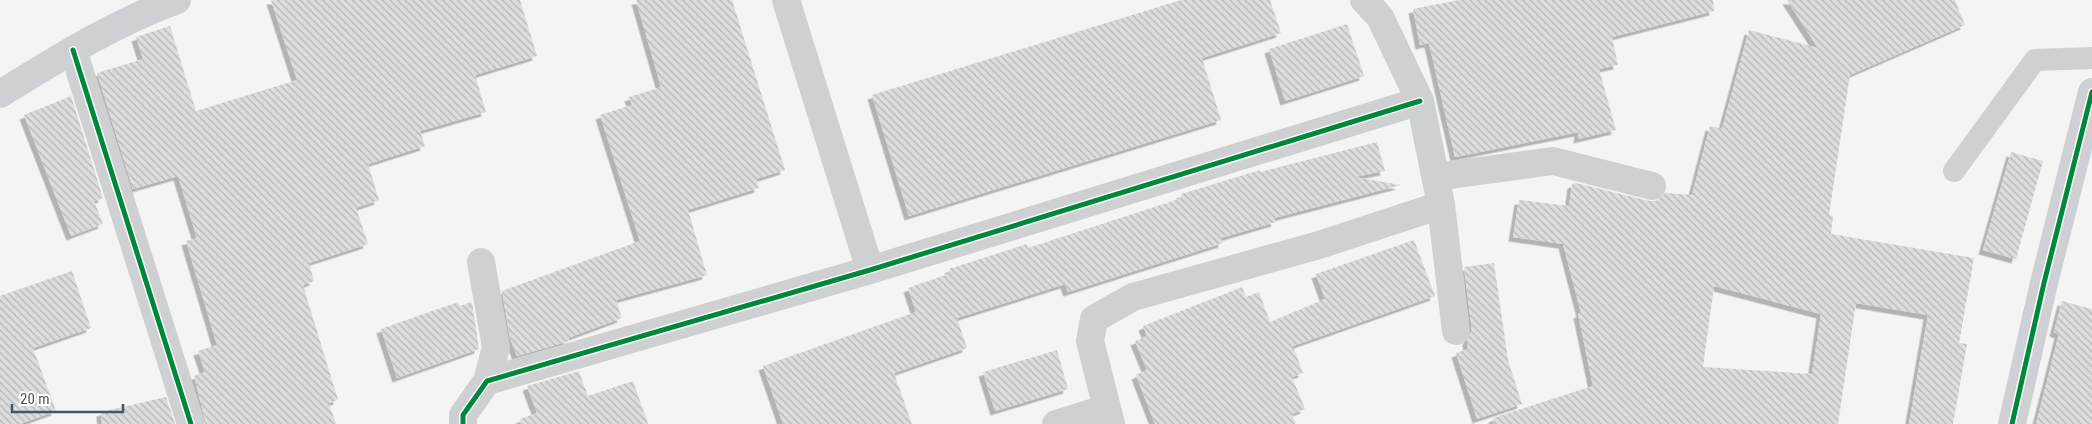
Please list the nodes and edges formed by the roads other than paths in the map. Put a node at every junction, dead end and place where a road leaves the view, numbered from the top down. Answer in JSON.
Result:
{"nodes":[{"id":1,"x":177,"y":0,"type":"edge"},
{"id":2,"x":786,"y":0,"type":"edge"},
{"id":3,"x":1364,"y":0,"type":"edge"},
{"id":4,"x":73,"y":50,"type":"junction"},
{"id":5,"x":2092,"y":58,"type":"edge"},
{"id":6,"x":2092,"y":92,"type":"edge"},
{"id":7,"x":0,"y":94,"type":"edge"},
{"id":8,"x":1420,"y":101,"type":"junction"},
{"id":9,"x":1954,"y":171,"type":"dead end"},
{"id":10,"x":1436,"y":177,"type":"junction"},
{"id":11,"x":1652,"y":186,"type":"dead end"},
{"id":12,"x":1441,"y":205,"type":"junction"},
{"id":13,"x":481,"y":262,"type":"dead end"},
{"id":14,"x":870,"y":270,"type":"junction"},
{"id":15,"x":1456,"y":331,"type":"dead end"},
{"id":16,"x":487,"y":381,"type":"junction"},
{"id":17,"x":1109,"y":416,"type":"edge"},
{"id":18,"x":192,"y":424,"type":"edge"},
{"id":19,"x":463,"y":424,"type":"edge"},
{"id":20,"x":1056,"y":424,"type":"edge"},
{"id":21,"x":2012,"y":424,"type":"edge"}],
"edges":[{"from":1,"to":4,"type":"street"},
{"from":2,"to":14,"type":"street"},
{"from":3,"to":8,"type":"street"},
{"from":4,"to":7,"type":"street"},
{"from":4,"to":18,"type":"street"},
{"from":5,"to":9,"type":"lane"},
{"from":6,"to":21,"type":"street"},
{"from":8,"to":10,"type":"street"},
{"from":8,"to":14,"type":"street"},
{"from":10,"to":11,"type":"street"},
{"from":10,"to":12,"type":"street"},
{"from":12,"to":15,"type":"street"},
{"from":12,"to":17,"type":"street"},
{"from":13,"to":16,"type":"street"},
{"from":14,"to":16,"type":"street"},
{"from":16,"to":19,"type":"street"},
{"from":17,"to":20,"type":"street"}]}
